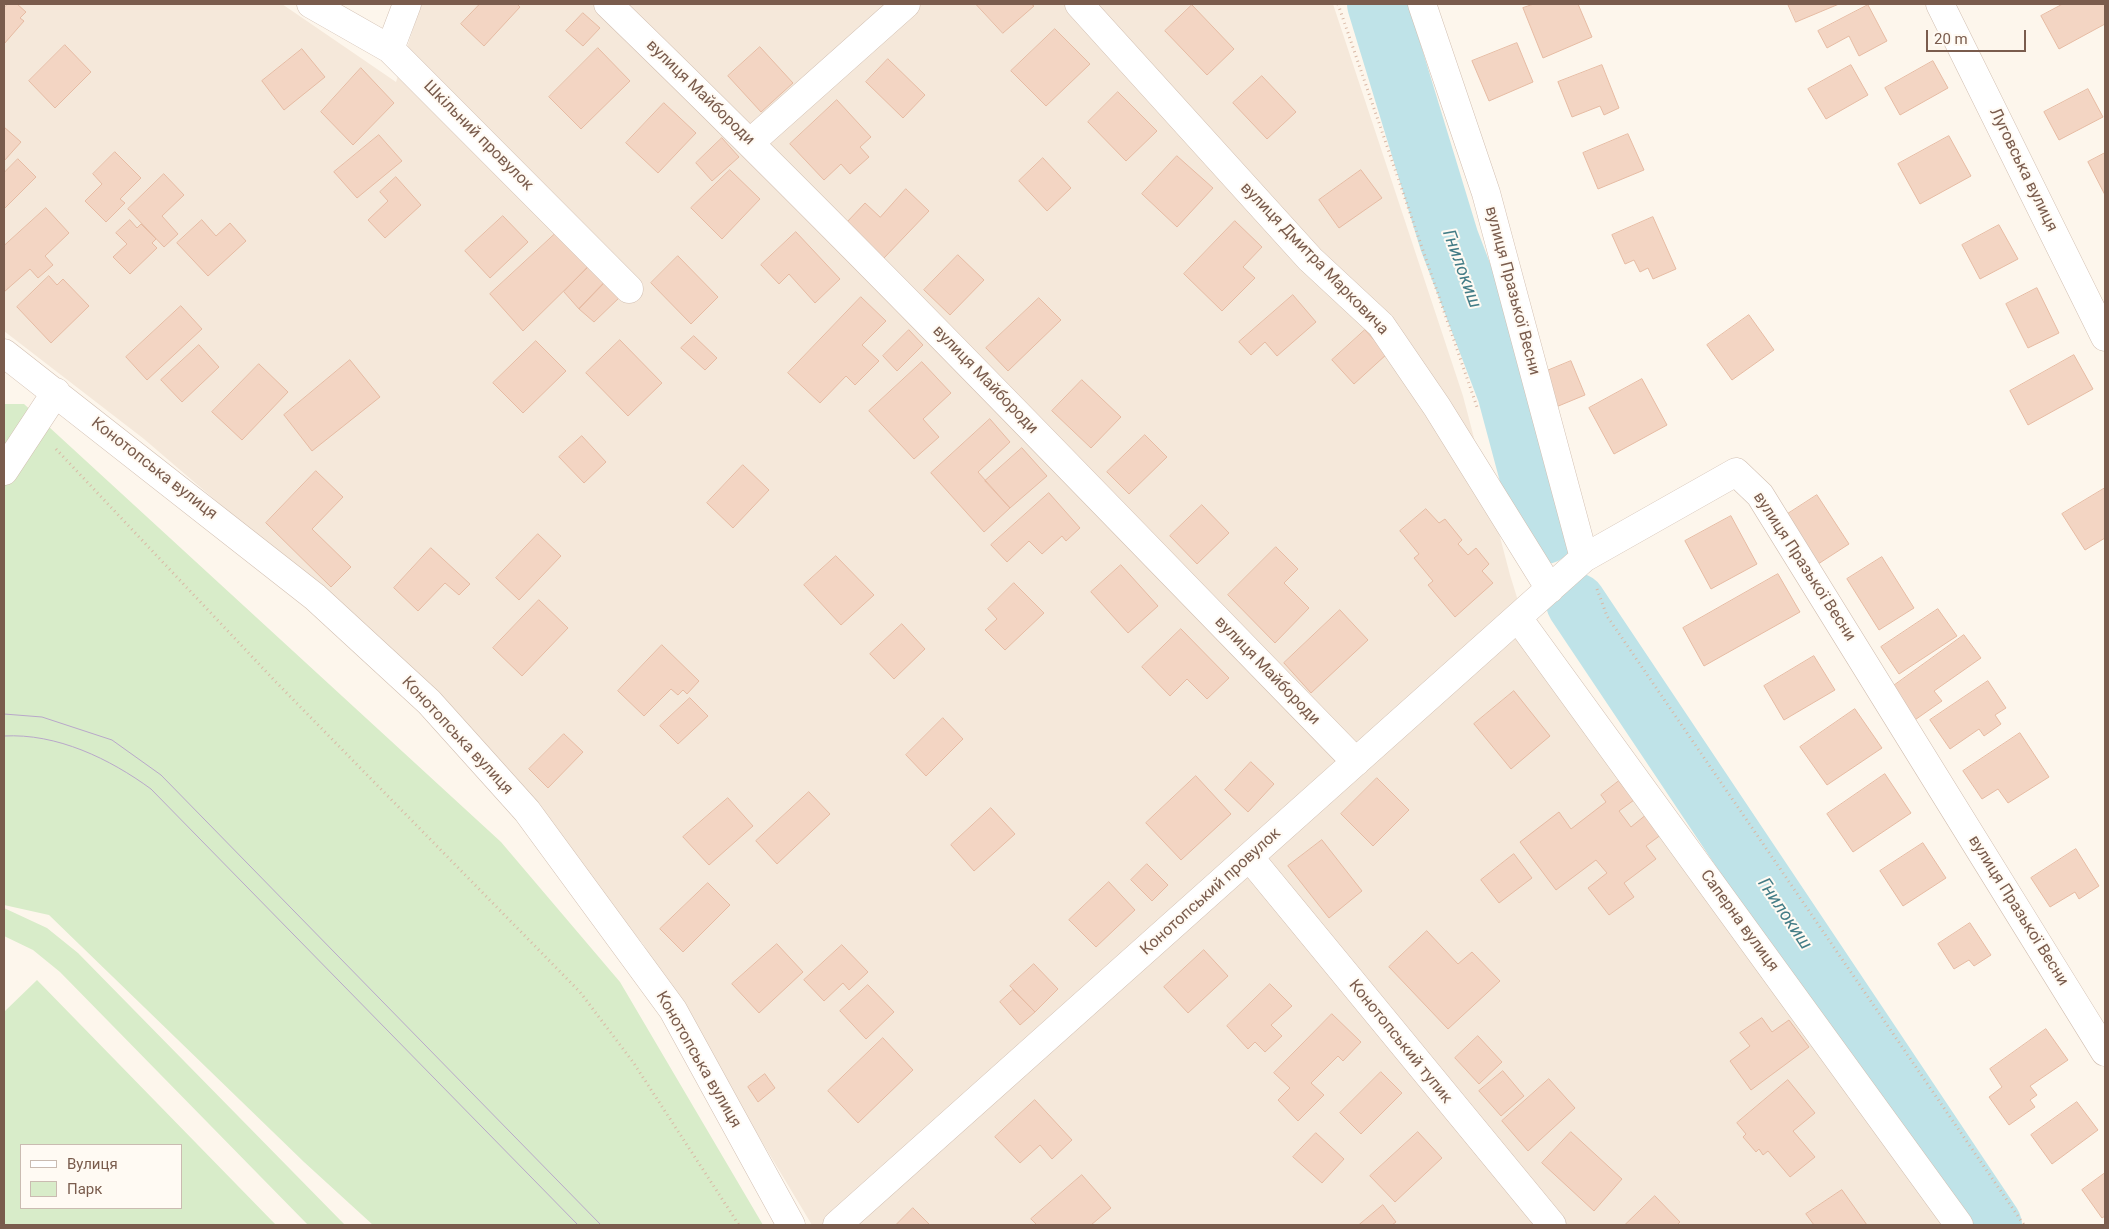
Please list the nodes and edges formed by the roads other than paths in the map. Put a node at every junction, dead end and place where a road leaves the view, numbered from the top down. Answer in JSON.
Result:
{"nodes":[{"id":1,"x":311,"y":4,"type":"edge"},
{"id":2,"x":407,"y":4,"type":"edge"},
{"id":3,"x":608,"y":4,"type":"edge"},
{"id":4,"x":906,"y":4,"type":"edge"},
{"id":5,"x":1079,"y":4,"type":"edge"},
{"id":6,"x":1422,"y":4,"type":"edge"},
{"id":7,"x":1940,"y":4,"type":"edge"},
{"id":8,"x":390,"y":49,"type":"junction"},
{"id":9,"x":751,"y":142,"type":"junction"},
{"id":10,"x":629,"y":289,"type":"dead end"},
{"id":11,"x":2105,"y":337,"type":"edge"},
{"id":12,"x":4,"y":354,"type":"edge"},
{"id":13,"x":56,"y":392,"type":"junction"},
{"id":14,"x":4,"y":471,"type":"edge"},
{"id":15,"x":1584,"y":558,"type":"junction"},
{"id":16,"x":1550,"y":589,"type":"junction"},
{"id":17,"x":1518,"y":618,"type":"junction"},
{"id":18,"x":1356,"y":762,"type":"junction"},
{"id":19,"x":1250,"y":858,"type":"junction"},
{"id":20,"x":2105,"y":1052,"type":"edge"},
{"id":21,"x":791,"y":1225,"type":"edge"},
{"id":22,"x":837,"y":1225,"type":"edge"},
{"id":23,"x":1552,"y":1225,"type":"edge"},
{"id":24,"x":1959,"y":1225,"type":"edge"}],
"edges":[{"from":1,"to":8,"type":"street","name":"Шкільний провулок"},
{"from":2,"to":8,"type":"street"},
{"from":3,"to":9,"type":"street","name":"вулиця Майбороди"},
{"from":4,"to":9,"type":"street"},
{"from":5,"to":16,"type":"street","name":"вулиця Дмитра Марковича"},
{"from":6,"to":15,"type":"street","name":"вулиця Празької Весни"},
{"from":7,"to":11,"type":"street","name":"Луговська вулиця"},
{"from":8,"to":10,"type":"street","name":"Шкільний провулок"},
{"from":9,"to":18,"type":"street","name":"вулиця Майбороди"},
{"from":12,"to":13,"type":"street","name":"Конотопська вулиця"},
{"from":13,"to":14,"type":"street"},
{"from":13,"to":21,"type":"street","name":"Конотопська вулиця"},
{"from":15,"to":16,"type":"street","name":"Конотопський провулок"},
{"from":15,"to":20,"type":"street","name":"вулиця Празької Весни"},
{"from":16,"to":17,"type":"street","name":"Конотопський провулок"},
{"from":17,"to":18,"type":"street","name":"Конотопський провулок"},
{"from":17,"to":24,"type":"street","name":"Саперна вулиця"},
{"from":18,"to":19,"type":"street","name":"Конотопський провулок"},
{"from":19,"to":22,"type":"street","name":"Конотопський провулок"},
{"from":19,"to":23,"type":"street","name":"Конотопський тупик"}]}
